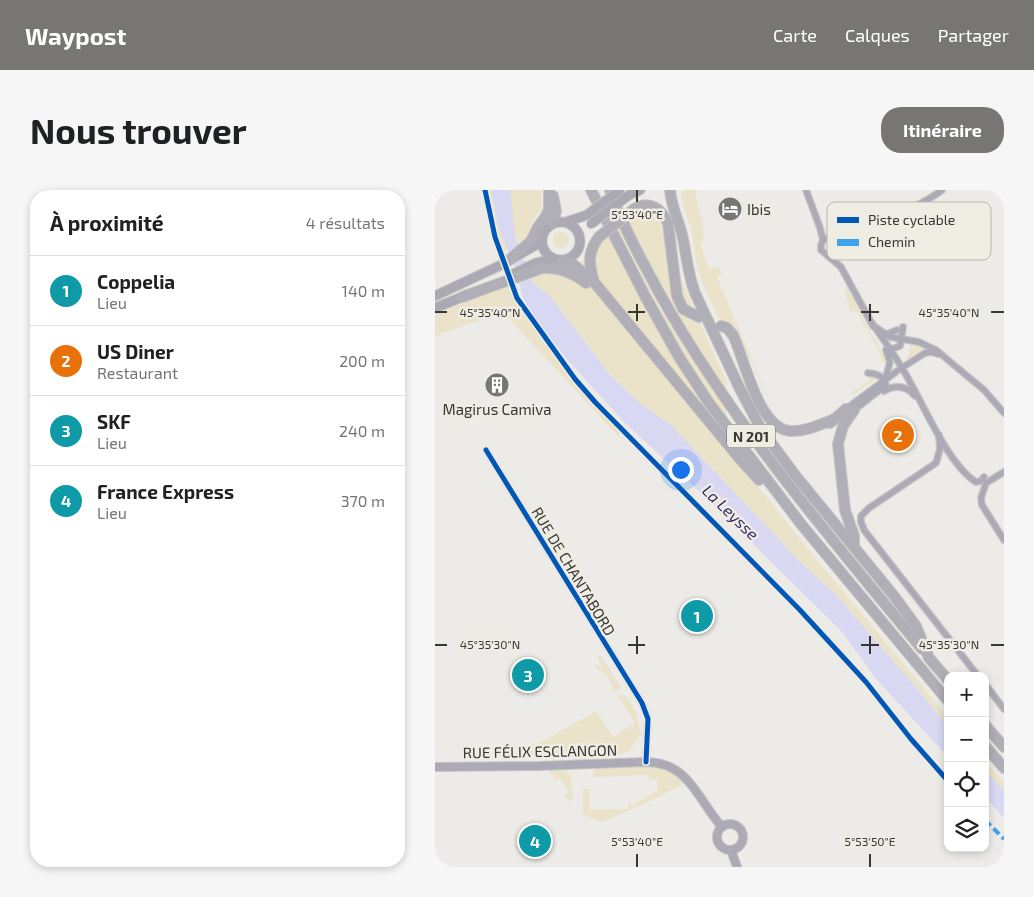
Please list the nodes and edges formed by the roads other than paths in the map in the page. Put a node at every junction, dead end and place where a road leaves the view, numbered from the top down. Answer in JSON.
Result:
{"nodes":[{"id":1,"x":551,"y":190,"type":"edge"},
{"id":2,"x":591,"y":190,"type":"edge"},
{"id":3,"x":610,"y":190,"type":"edge"},
{"id":4,"x":640,"y":190,"type":"edge"},
{"id":5,"x":664,"y":190,"type":"edge"},
{"id":6,"x":670,"y":190,"type":"edge"},
{"id":7,"x":678,"y":190,"type":"edge"},
{"id":8,"x":806,"y":190,"type":"edge"},
{"id":9,"x":942,"y":190,"type":"edge"},
{"id":10,"x":625,"y":192,"type":"edge"},
{"id":11,"x":924,"y":202,"type":"edge"},
{"id":12,"x":589,"y":220,"type":"junction"},
{"id":13,"x":567,"y":222,"type":"junction"},
{"id":14,"x":553,"y":223,"type":"junction"},
{"id":15,"x":820,"y":228,"type":"junction"},
{"id":16,"x":827,"y":233,"type":"edge"},
{"id":17,"x":581,"y":239,"type":"junction"},
{"id":18,"x":827,"y":239,"type":"edge"},
{"id":19,"x":823,"y":240,"type":"junction"},
{"id":20,"x":536,"y":242,"type":"junction"},
{"id":21,"x":827,"y":254,"type":"edge"},
{"id":22,"x":558,"y":260,"type":"junction"},
{"id":23,"x":833,"y":260,"type":"edge"},
{"id":24,"x":840,"y":260,"type":"edge"},
{"id":25,"x":505,"y":263,"type":"joint"},
{"id":26,"x":541,"y":264,"type":"junction"},
{"id":27,"x":687,"y":267,"type":"junction"},
{"id":28,"x":841,"y":267,"type":"junction"},
{"id":29,"x":594,"y":282,"type":"junction"},
{"id":30,"x":435,"y":296,"type":"edge"},
{"id":31,"x":462,"y":297,"type":"joint"},
{"id":32,"x":606,"y":299,"type":"junction"},
{"id":33,"x":435,"y":308,"type":"edge"},
{"id":34,"x":699,"y":317,"type":"dead end"},
{"id":35,"x":872,"y":323,"type":"junction"},
{"id":36,"x":721,"y":326,"type":"dead end"},
{"id":37,"x":885,"y":335,"type":"junction"},
{"id":38,"x":901,"y":339,"type":"junction"},
{"id":39,"x":888,"y":347,"type":"junction"},
{"id":40,"x":942,"y":355,"type":"junction"},
{"id":41,"x":902,"y":368,"type":"junction"},
{"id":42,"x":868,"y":373,"type":"dead end"},
{"id":43,"x":885,"y":380,"type":"junction"},
{"id":44,"x":873,"y":397,"type":"junction"},
{"id":45,"x":747,"y":402,"type":"junction"},
{"id":46,"x":850,"y":410,"type":"junction"},
{"id":47,"x":924,"y":410,"type":"junction"},
{"id":48,"x":1004,"y":413,"type":"edge"},
{"id":49,"x":793,"y":433,"type":"junction"},
{"id":50,"x":939,"y":435,"type":"junction"},
{"id":51,"x":486,"y":450,"type":"dead end"},
{"id":52,"x":1004,"y":472,"type":"edge"},
{"id":53,"x":984,"y":477,"type":"dead end"},
{"id":54,"x":801,"y":524,"type":"junction"},
{"id":55,"x":1004,"y":540,"type":"edge"},
{"id":56,"x":853,"y":544,"type":"junction"},
{"id":57,"x":929,"y":658,"type":"junction"},
{"id":58,"x":975,"y":672,"type":"edge"},
{"id":59,"x":944,"y":675,"type":"edge"},
{"id":60,"x":989,"y":689,"type":"edge"},
{"id":61,"x":944,"y":696,"type":"edge"},
{"id":62,"x":1004,"y":708,"type":"edge"},
{"id":63,"x":989,"y":730,"type":"edge"},
{"id":64,"x":1004,"y":747,"type":"edge"},
{"id":65,"x":989,"y":751,"type":"edge"},
{"id":66,"x":646,"y":762,"type":"junction"},
{"id":67,"x":435,"y":766,"type":"edge"},
{"id":68,"x":1004,"y":768,"type":"edge"},
{"id":69,"x":722,"y":827,"type":"junction"},
{"id":70,"x":731,"y":850,"type":"junction"},
{"id":71,"x":737,"y":867,"type":"edge"}],
"edges":[{"from":1,"to":14,"type":"highway"},
{"from":1,"to":20,"type":"highway"},
{"from":2,"to":54,"type":"highway","number":"N 201"},
{"from":3,"to":57,"type":"highway","number":"N 201"},
{"from":4,"to":10,"type":"main road"},
{"from":5,"to":27,"type":"highway"},
{"from":6,"to":27,"type":"highway"},
{"from":7,"to":27,"type":"highway"},
{"from":8,"to":15,"type":"street"},
{"from":9,"to":11,"type":"street"},
{"from":10,"to":12,"type":"main road","bridge":true},
{"from":12,"to":13,"type":"main road"},
{"from":12,"to":17,"type":"main road"},
{"from":13,"to":14,"type":"main road"},
{"from":13,"to":17,"type":"main road"},
{"from":14,"to":20,"type":"main road"},
{"from":15,"to":16,"type":"street"},
{"from":15,"to":19,"type":"street"},
{"from":17,"to":22,"type":"main road"},
{"from":18,"to":19,"type":"street"},
{"from":19,"to":21,"type":"street"},
{"from":20,"to":22,"type":"main road"},
{"from":20,"to":25,"type":"highway"},
{"from":22,"to":26,"type":"main road"},
{"from":22,"to":29,"type":"highway"},
{"from":23,"to":28,"type":"street"},
{"from":24,"to":28,"type":"street"},
{"from":25,"to":30,"type":"main road"},
{"from":26,"to":31,"type":"highway"},
{"from":26,"to":32,"type":"highway"},
{"from":27,"to":45,"type":"highway"},
{"from":28,"to":35,"type":"street"},
{"from":29,"to":32,"type":"highway"},
{"from":29,"to":34,"type":"highway","bridge":true},
{"from":31,"to":33,"type":"main road"},
{"from":32,"to":54,"type":"highway"},
{"from":35,"to":37,"type":"street"},
{"from":35,"to":39,"type":"street"},
{"from":35,"to":43,"type":"street"},
{"from":36,"to":49,"type":"highway"},
{"from":37,"to":38,"type":"street"},
{"from":37,"to":38,"type":"street"},
{"from":38,"to":39,"type":"street"},
{"from":38,"to":40,"type":"street"},
{"from":39,"to":41,"type":"street"},
{"from":40,"to":41,"type":"street"},
{"from":40,"to":48,"type":"street"},
{"from":41,"to":43,"type":"street"},
{"from":41,"to":47,"type":"street"},
{"from":42,"to":43,"type":"street"},
{"from":43,"to":44,"type":"street"},
{"from":43,"to":46,"type":"street"},
{"from":44,"to":46,"type":"street"},
{"from":44,"to":47,"type":"street"},
{"from":45,"to":49,"type":"highway"},
{"from":45,"to":56,"type":"highway"},
{"from":46,"to":49,"type":"highway"},
{"from":46,"to":56,"type":"highway"},
{"from":47,"to":50,"type":"street"},
{"from":50,"to":53,"type":"street"},
{"from":50,"to":58,"type":"street"},
{"from":51,"to":66,"type":"street","name":"RUE DE CHANTABORD"},
{"from":52,"to":55,"type":"street"},
{"from":54,"to":61,"type":"highway","number":"N 201"},
{"from":56,"to":57,"type":"highway"},
{"from":57,"to":59,"type":"highway","number":"N 201"},
{"from":60,"to":62,"type":"street"},
{"from":63,"to":64,"type":"highway"},
{"from":65,"to":68,"type":"highway"},
{"from":66,"to":67,"type":"street","name":"RUE FÉLIX ESCLANGON"},
{"from":66,"to":69,"type":"street"},
{"from":69,"to":70,"type":"street"},
{"from":69,"to":70,"type":"street"},
{"from":70,"to":71,"type":"street"}]}
